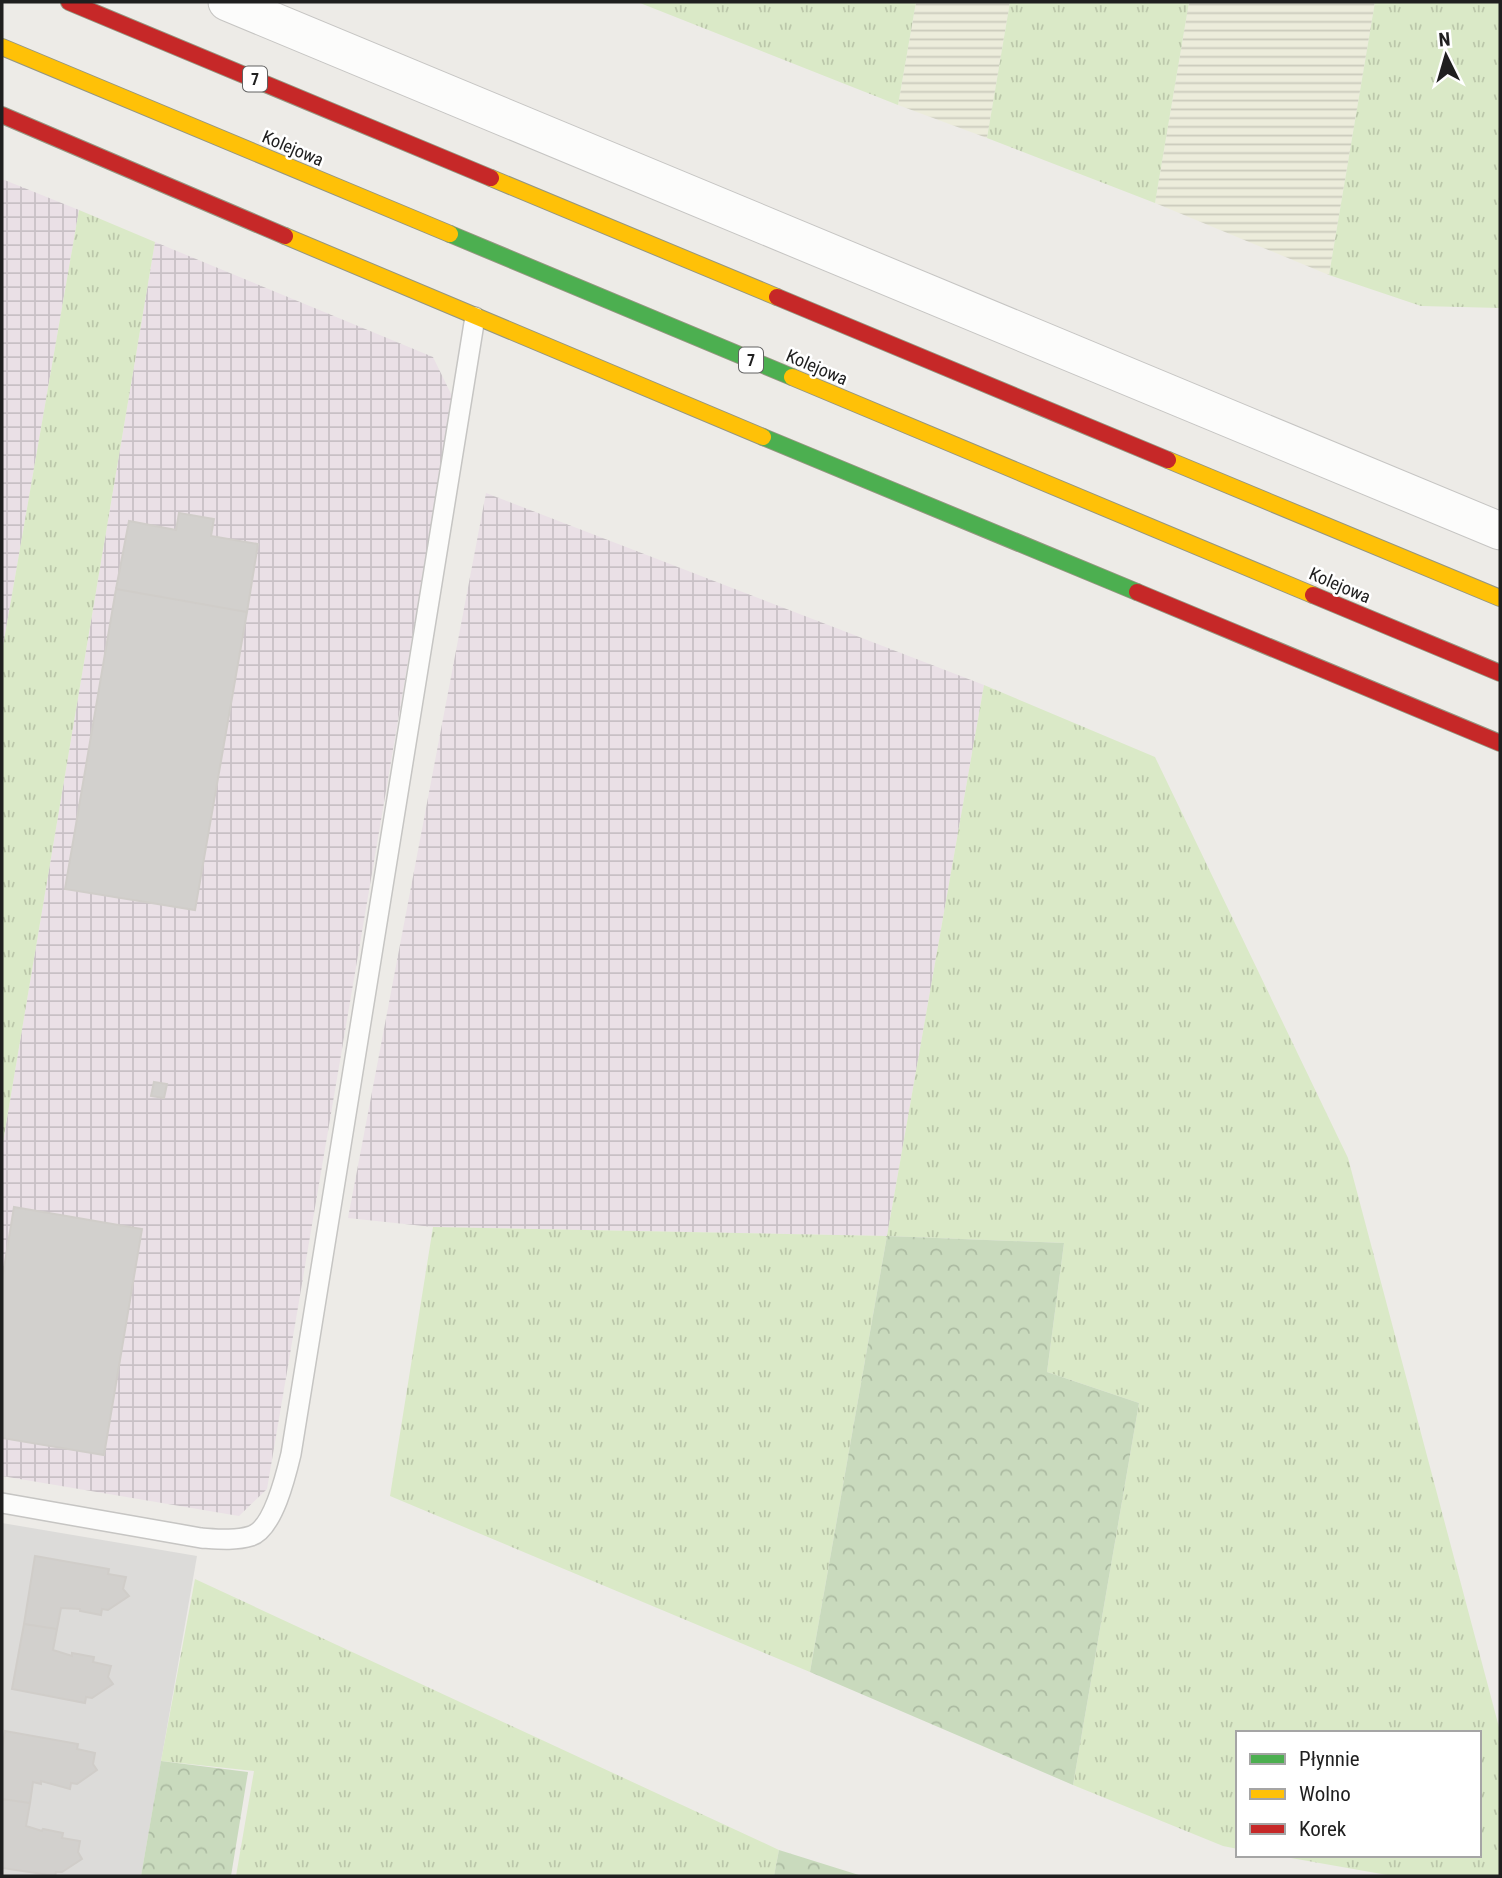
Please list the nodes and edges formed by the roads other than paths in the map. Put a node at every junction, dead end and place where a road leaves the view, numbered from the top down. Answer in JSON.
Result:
{"nodes":[{"id":1,"x":69,"y":2,"type":"edge"},
{"id":2,"x":227,"y":2,"type":"edge"},
{"id":3,"x":2,"y":47,"type":"edge"},
{"id":4,"x":2,"y":116,"type":"edge"},
{"id":5,"x":475,"y":317,"type":"junction"},
{"id":6,"x":1500,"y":531,"type":"edge"},
{"id":7,"x":1500,"y":598,"type":"edge"},
{"id":8,"x":1500,"y":673,"type":"edge"},
{"id":9,"x":1500,"y":743,"type":"edge"},
{"id":10,"x":2,"y":1503,"type":"edge"}],
"edges":[{"from":1,"to":7,"type":"main road","number":"7"},
{"from":2,"to":6,"type":"street"},
{"from":3,"to":8,"type":"main road","name":"Kolejowa","number":"7"},
{"from":4,"to":5,"type":"main road"},
{"from":5,"to":9,"type":"main road"},
{"from":5,"to":10,"type":"lane"}]}
